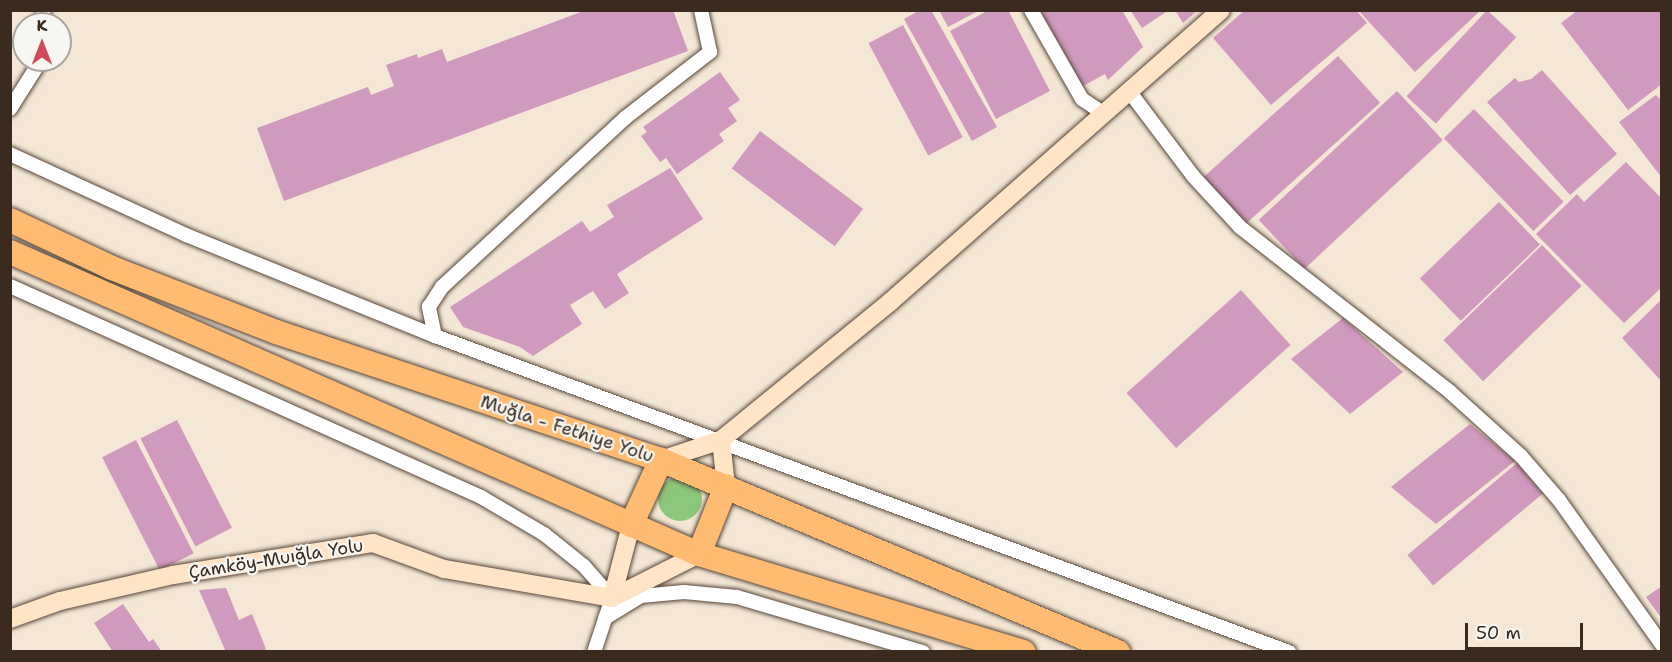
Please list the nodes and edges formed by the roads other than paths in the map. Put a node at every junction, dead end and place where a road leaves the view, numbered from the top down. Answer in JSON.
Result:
{"nodes":[{"id":1,"x":701,"y":10,"type":"edge"},
{"id":2,"x":1031,"y":10,"type":"edge"},
{"id":3,"x":1221,"y":10,"type":"edge"},
{"id":4,"x":33,"y":72,"type":"edge"},
{"id":5,"x":1129,"y":91,"type":"junction"},
{"id":6,"x":10,"y":109,"type":"edge"},
{"id":7,"x":1104,"y":114,"type":"junction"},
{"id":8,"x":10,"y":154,"type":"edge"},
{"id":9,"x":10,"y":220,"type":"edge"},
{"id":10,"x":10,"y":252,"type":"edge"},
{"id":11,"x":10,"y":286,"type":"edge"},
{"id":12,"x":435,"y":336,"type":"junction"},
{"id":13,"x":721,"y":440,"type":"junction"},
{"id":14,"x":661,"y":460,"type":"junction"},
{"id":15,"x":726,"y":486,"type":"junction"},
{"id":16,"x":631,"y":525,"type":"junction"},
{"id":17,"x":699,"y":554,"type":"junction"},
{"id":18,"x":612,"y":598,"type":"junction"},
{"id":19,"x":605,"y":618,"type":"junction"},
{"id":20,"x":10,"y":619,"type":"edge"},
{"id":21,"x":1662,"y":645,"type":"edge"},
{"id":22,"x":594,"y":651,"type":"edge"},
{"id":23,"x":922,"y":651,"type":"edge"},
{"id":24,"x":1024,"y":651,"type":"edge"},
{"id":25,"x":1118,"y":651,"type":"edge"},
{"id":26,"x":1289,"y":651,"type":"edge"}],
"edges":[{"from":1,"to":12,"type":"street"},
{"from":2,"to":7,"type":"street"},
{"from":3,"to":5,"type":"street"},
{"from":4,"to":6,"type":"street"},
{"from":5,"to":7,"type":"street"},
{"from":5,"to":21,"type":"street"},
{"from":7,"to":13,"type":"street"},
{"from":8,"to":12,"type":"street"},
{"from":9,"to":14,"type":"highway","name":"Muğla - Fethiye Yolu"},
{"from":10,"to":16,"type":"highway"},
{"from":11,"to":18,"type":"street"},
{"from":12,"to":13,"type":"street"},
{"from":13,"to":14,"type":"street"},
{"from":13,"to":15,"type":"street"},
{"from":13,"to":26,"type":"street"},
{"from":14,"to":15,"type":"highway","name":"Muğla - Fethiye Yolu"},
{"from":14,"to":16,"type":"highway"},
{"from":15,"to":17,"type":"highway"},
{"from":15,"to":25,"type":"highway","name":"Muğla - Fethiye Yolu"},
{"from":16,"to":17,"type":"highway"},
{"from":16,"to":18,"type":"street"},
{"from":17,"to":18,"type":"street"},
{"from":17,"to":24,"type":"highway"},
{"from":18,"to":19,"type":"street"},
{"from":18,"to":20,"type":"street","name":"Çamköy-Muığla Yolu"},
{"from":19,"to":22,"type":"street"},
{"from":19,"to":23,"type":"street"}]}
